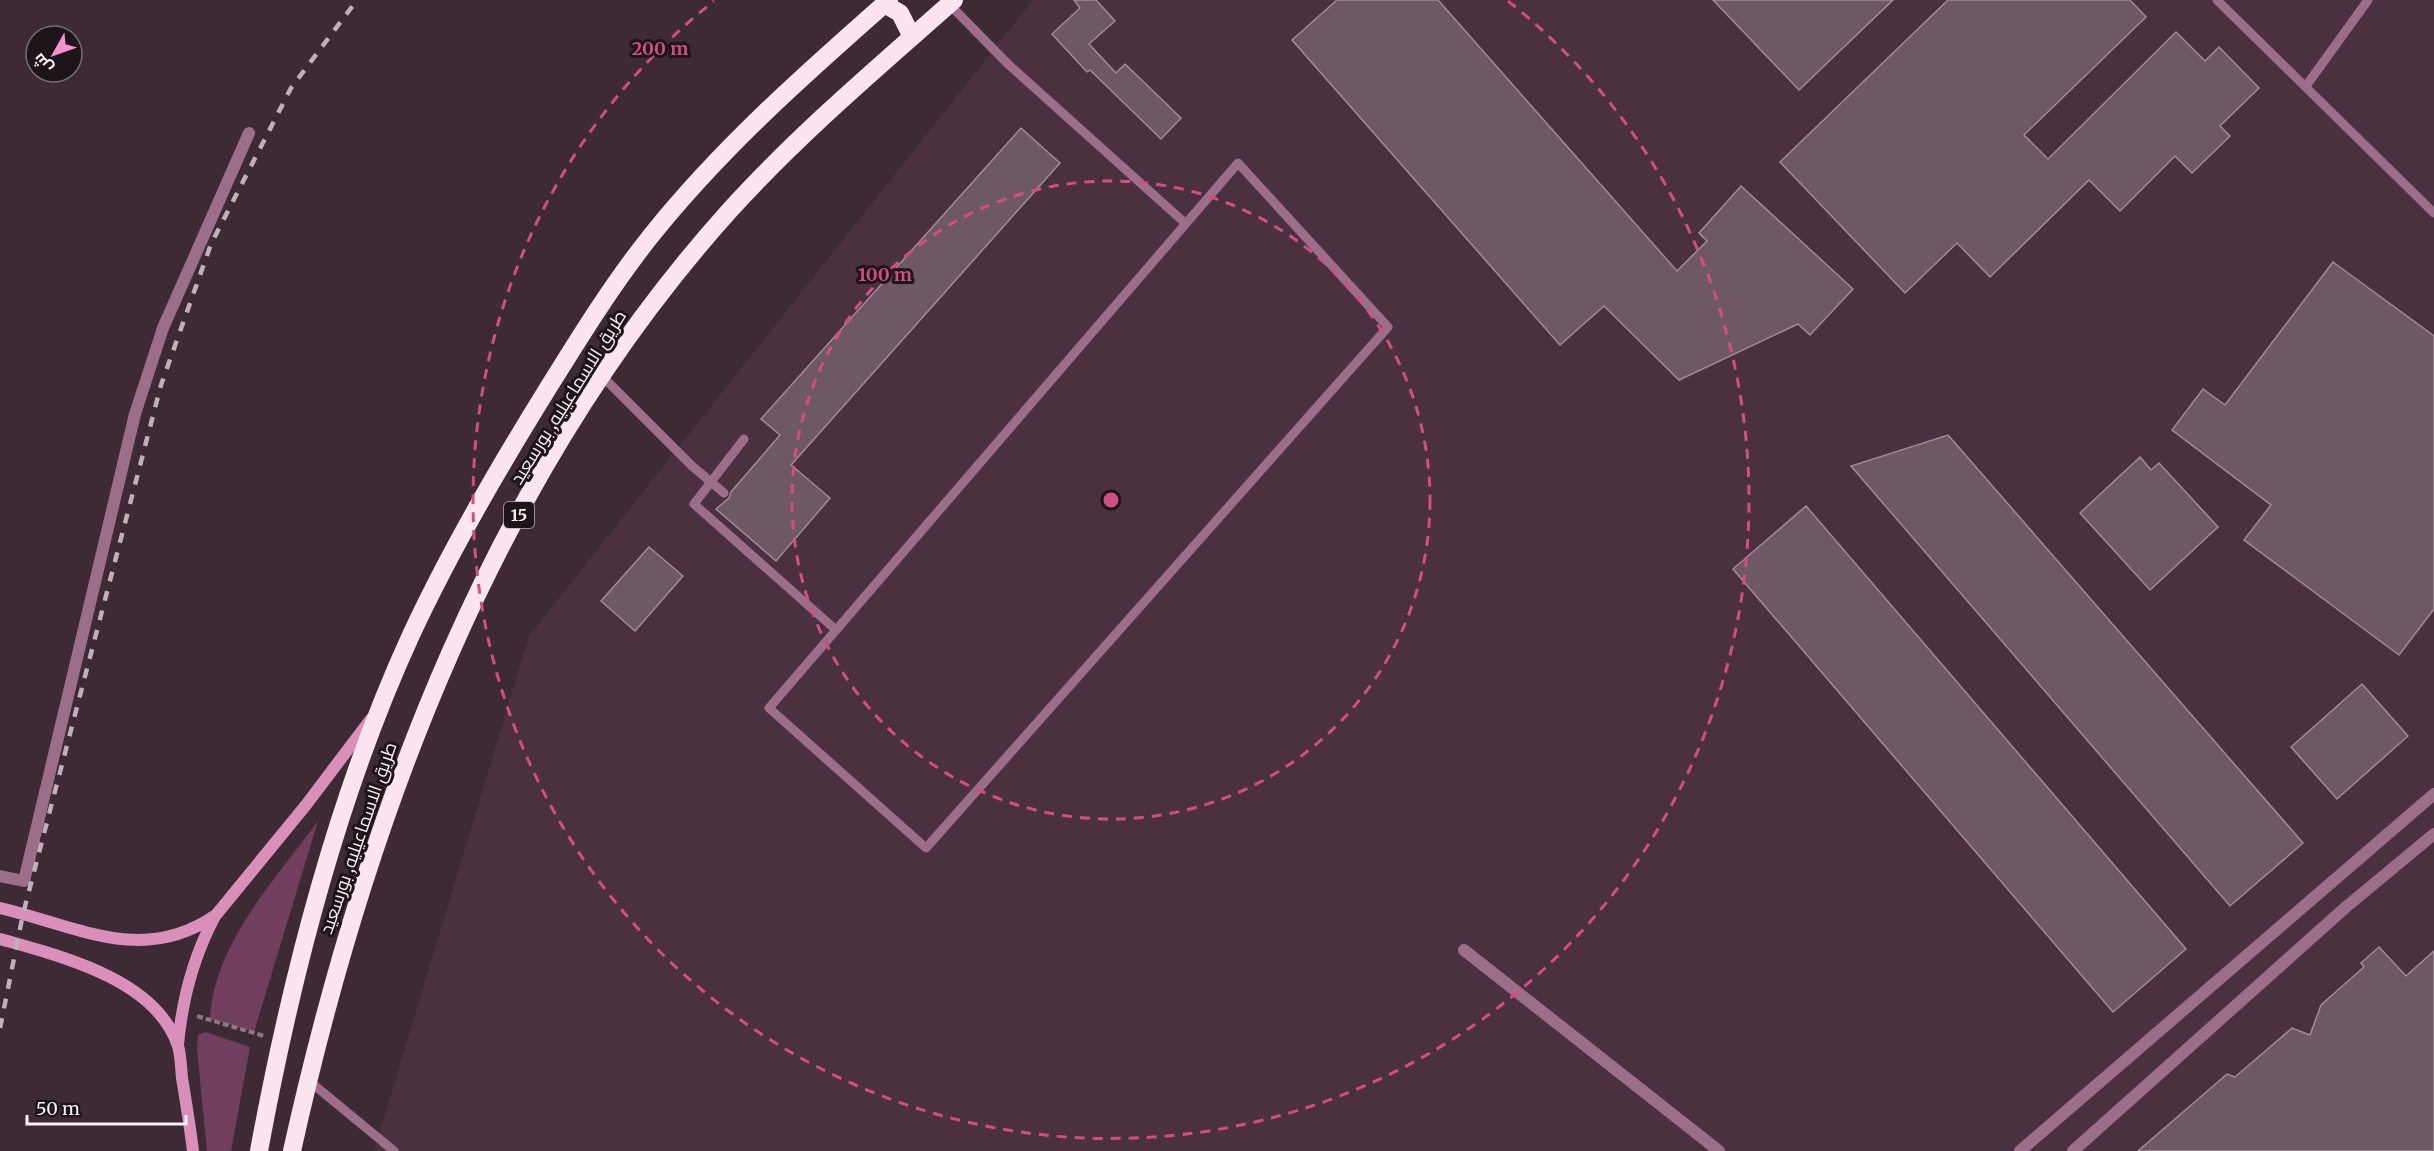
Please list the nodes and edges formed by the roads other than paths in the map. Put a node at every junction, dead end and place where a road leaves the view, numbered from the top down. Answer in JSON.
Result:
{"nodes":[{"id":1,"x":2217,"y":0,"type":"edge"},
{"id":2,"x":2368,"y":0,"type":"edge"},
{"id":3,"x":887,"y":2,"type":"edge"},
{"id":4,"x":951,"y":2,"type":"edge"},
{"id":5,"x":912,"y":37,"type":"junction"},
{"id":6,"x":2306,"y":86,"type":"junction"},
{"id":7,"x":249,"y":133,"type":"dead end"},
{"id":8,"x":2434,"y":213,"type":"edge"},
{"id":9,"x":1185,"y":223,"type":"junction"},
{"id":10,"x":602,"y":376,"type":"junction"},
{"id":11,"x":744,"y":439,"type":"dead end"},
{"id":12,"x":711,"y":482,"type":"junction"},
{"id":13,"x":724,"y":493,"type":"dead end"},
{"id":14,"x":836,"y":630,"type":"junction"},
{"id":15,"x":382,"y":704,"type":"junction"},
{"id":16,"x":2434,"y":794,"type":"edge"},
{"id":17,"x":2434,"y":834,"type":"edge"},
{"id":18,"x":0,"y":876,"type":"edge"},
{"id":19,"x":0,"y":908,"type":"edge"},
{"id":20,"x":216,"y":915,"type":"junction"},
{"id":21,"x":0,"y":939,"type":"edge"},
{"id":22,"x":1464,"y":950,"type":"dead end"},
{"id":23,"x":178,"y":1047,"type":"junction"},
{"id":24,"x":308,"y":1080,"type":"junction"},
{"id":25,"x":193,"y":1151,"type":"edge"},
{"id":26,"x":259,"y":1151,"type":"edge"},
{"id":27,"x":292,"y":1151,"type":"edge"},
{"id":28,"x":394,"y":1151,"type":"edge"},
{"id":29,"x":1719,"y":1151,"type":"edge"},
{"id":30,"x":2020,"y":1151,"type":"edge"},
{"id":31,"x":2073,"y":1151,"type":"edge"}],
"edges":[{"from":1,"to":6,"type":"lane"},
{"from":2,"to":6,"type":"lane"},
{"from":3,"to":5,"type":"highway","number":"15"},
{"from":3,"to":15,"type":"highway","name":"طريق الاسماعيليه, بورسعيد","number":"15"},
{"from":4,"to":5,"type":"highway","name":"طريق الاسماعيليه, بورسعيد","number":"15"},
{"from":4,"to":9,"type":"lane"},
{"from":5,"to":10,"type":"highway","name":"طريق الاسماعيليه, بورسعيد","number":"15"},
{"from":6,"to":8,"type":"lane"},
{"from":7,"to":18,"type":"street"},
{"from":9,"to":14,"type":"lane"},
{"from":9,"to":14,"type":"lane"},
{"from":10,"to":12,"type":"lane"},
{"from":10,"to":24,"type":"highway","name":"طريق الاسماعيليه, بورسعيد","number":"15"},
{"from":11,"to":12,"type":"lane"},
{"from":12,"to":13,"type":"lane"},
{"from":12,"to":14,"type":"lane"},
{"from":15,"to":20,"type":"main road"},
{"from":15,"to":26,"type":"highway","name":"طريق الاسماعيليه, بورسعيد","number":"15"},
{"from":16,"to":30,"type":"street"},
{"from":17,"to":31,"type":"street"},
{"from":19,"to":20,"type":"main road"},
{"from":20,"to":23,"type":"main road"},
{"from":21,"to":23,"type":"main road"},
{"from":22,"to":29,"type":"street"},
{"from":23,"to":25,"type":"main road"},
{"from":24,"to":27,"type":"highway","name":"طريق الاسماعيليه, بورسعيد","number":"15"},
{"from":24,"to":28,"type":"lane"}]}
